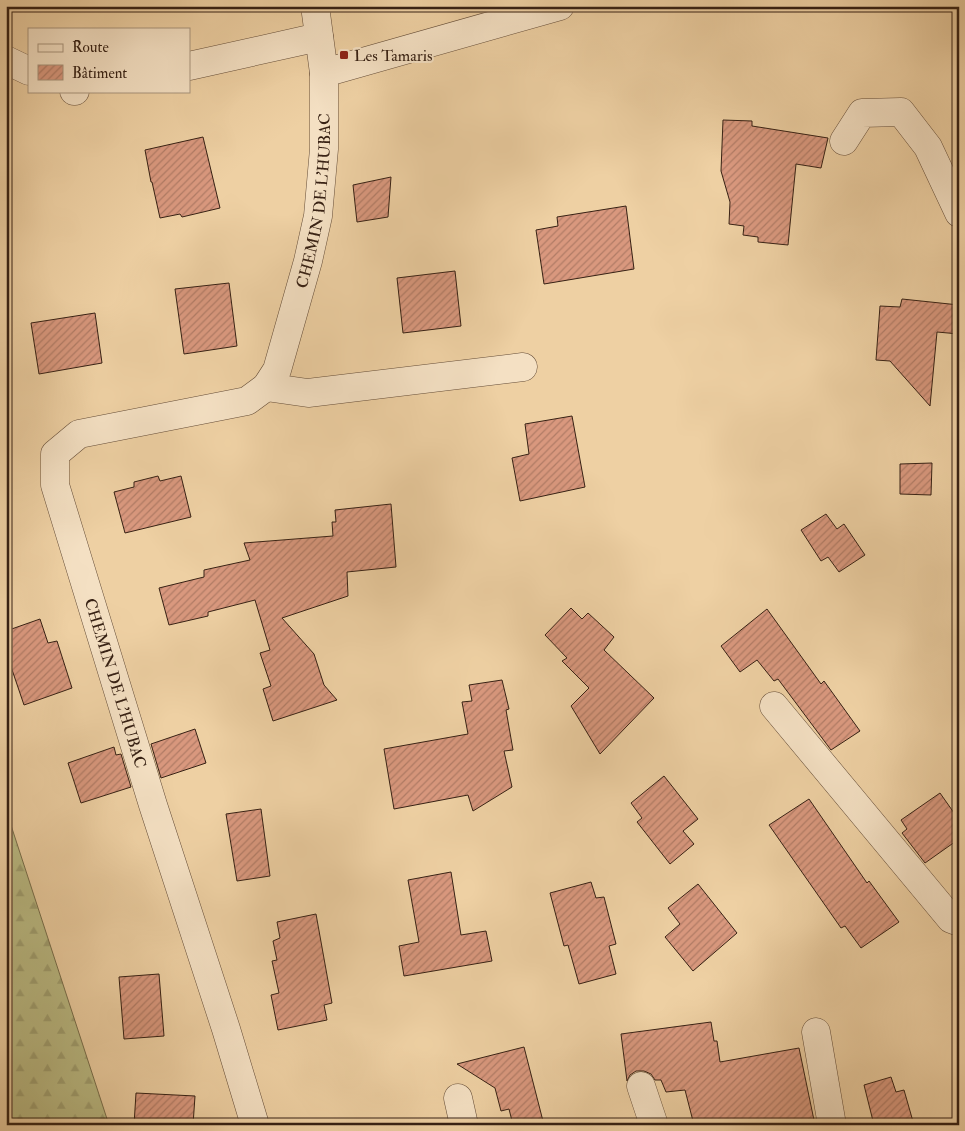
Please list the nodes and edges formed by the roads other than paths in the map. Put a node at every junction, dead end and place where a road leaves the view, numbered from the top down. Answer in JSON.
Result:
{"nodes":[{"id":1,"x":315,"y":6,"type":"edge"},
{"id":2,"x":560,"y":6,"type":"edge"},
{"id":3,"x":318,"y":37,"type":"junction"},
{"id":4,"x":6,"y":60,"type":"edge"},
{"id":5,"x":190,"y":66,"type":"edge"},
{"id":6,"x":28,"y":70,"type":"edge"},
{"id":7,"x":324,"y":73,"type":"junction"},
{"id":8,"x":844,"y":142,"type":"dead end"},
{"id":9,"x":959,"y":213,"type":"edge"},
{"id":10,"x":523,"y":367,"type":"dead end"},
{"id":11,"x":266,"y":388,"type":"junction"},
{"id":12,"x":774,"y":706,"type":"dead end"},
{"id":13,"x":959,"y":922,"type":"edge"},
{"id":14,"x":816,"y":1032,"type":"dead end"},
{"id":15,"x":641,"y":1086,"type":"dead end"},
{"id":16,"x":458,"y":1098,"type":"dead end"},
{"id":17,"x":255,"y":1125,"type":"edge"},
{"id":18,"x":464,"y":1125,"type":"edge"},
{"id":19,"x":654,"y":1125,"type":"edge"},
{"id":20,"x":832,"y":1125,"type":"edge"}],
"edges":[{"from":1,"to":3,"type":"street","name":"CHEMIN DE L'HUBAC"},
{"from":2,"to":7,"type":"street"},
{"from":3,"to":5,"type":"street"},
{"from":3,"to":7,"type":"street","name":"CHEMIN DE L'HUBAC"},
{"from":4,"to":6,"type":"street"},
{"from":7,"to":11,"type":"street","name":"CHEMIN DE L'HUBAC"},
{"from":8,"to":9,"type":"street"},
{"from":10,"to":11,"type":"street"},
{"from":11,"to":17,"type":"street","name":"CHEMIN DE L'HUBAC"},
{"from":12,"to":13,"type":"street"},
{"from":14,"to":20,"type":"street"},
{"from":15,"to":19,"type":"street"},
{"from":16,"to":18,"type":"street"}]}
